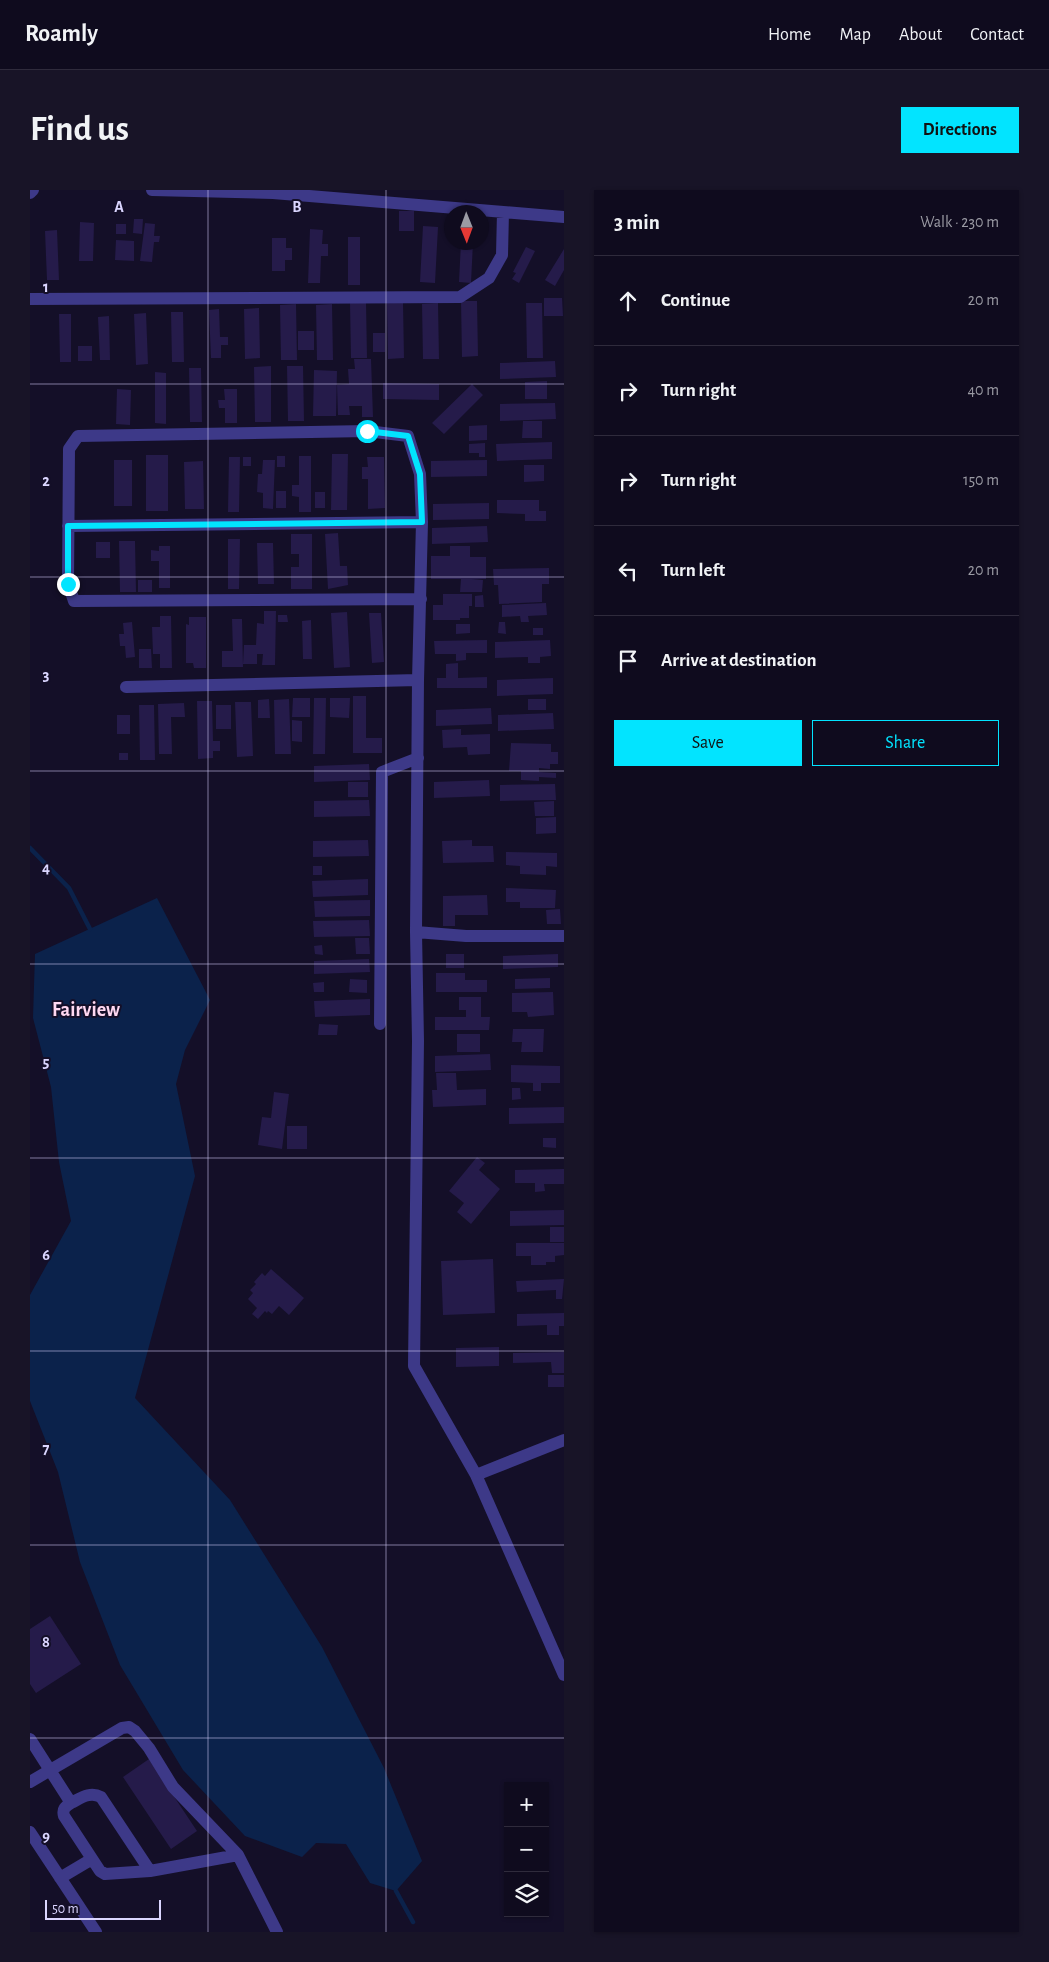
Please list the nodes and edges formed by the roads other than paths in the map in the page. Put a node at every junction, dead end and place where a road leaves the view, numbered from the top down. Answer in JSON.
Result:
{"nodes":[{"id":1,"x":33,"y":190,"type":"edge"},
{"id":2,"x":152,"y":190,"type":"edge"},
{"id":3,"x":30,"y":193,"type":"edge"},
{"id":4,"x":503,"y":212,"type":"junction"},
{"id":5,"x":564,"y":217,"type":"edge"},
{"id":6,"x":30,"y":299,"type":"edge"},
{"id":7,"x":422,"y":522,"type":"junction"},
{"id":8,"x":68,"y":526,"type":"junction"},
{"id":9,"x":422,"y":599,"type":"junction"},
{"id":10,"x":418,"y":680,"type":"junction"},
{"id":11,"x":126,"y":687,"type":"dead end"},
{"id":12,"x":418,"y":758,"type":"junction"},
{"id":13,"x":416,"y":932,"type":"junction"},
{"id":14,"x":564,"y":936,"type":"edge"},
{"id":15,"x":380,"y":1024,"type":"dead end"},
{"id":16,"x":564,"y":1440,"type":"edge"},
{"id":17,"x":476,"y":1476,"type":"junction"},
{"id":18,"x":564,"y":1675,"type":"edge"},
{"id":19,"x":30,"y":1739,"type":"edge"},
{"id":20,"x":50,"y":1770,"type":"junction"},
{"id":21,"x":30,"y":1782,"type":"edge"},
{"id":22,"x":71,"y":1803,"type":"junction"},
{"id":23,"x":30,"y":1832,"type":"edge"},
{"id":24,"x":238,"y":1855,"type":"junction"},
{"id":25,"x":92,"y":1859,"type":"junction"},
{"id":26,"x":150,"y":1871,"type":"junction"},
{"id":27,"x":60,"y":1878,"type":"junction"},
{"id":28,"x":96,"y":1932,"type":"edge"},
{"id":29,"x":276,"y":1932,"type":"edge"}],
"edges":[{"from":1,"to":3,"type":"street"},
{"from":2,"to":4,"type":"street"},
{"from":4,"to":5,"type":"street"},
{"from":4,"to":6,"type":"street"},
{"from":7,"to":8,"type":"street"},
{"from":7,"to":8,"type":"street"},
{"from":7,"to":9,"type":"street"},
{"from":8,"to":9,"type":"street"},
{"from":9,"to":10,"type":"street"},
{"from":10,"to":11,"type":"street"},
{"from":10,"to":12,"type":"street"},
{"from":12,"to":13,"type":"street"},
{"from":12,"to":15,"type":"street"},
{"from":13,"to":14,"type":"street"},
{"from":13,"to":17,"type":"street"},
{"from":16,"to":17,"type":"street"},
{"from":17,"to":18,"type":"street"},
{"from":19,"to":20,"type":"street"},
{"from":20,"to":21,"type":"street"},
{"from":20,"to":22,"type":"street"},
{"from":20,"to":24,"type":"street"},
{"from":22,"to":25,"type":"street"},
{"from":22,"to":26,"type":"street"},
{"from":23,"to":27,"type":"street"},
{"from":24,"to":26,"type":"street"},
{"from":24,"to":29,"type":"street"},
{"from":25,"to":26,"type":"street"},
{"from":25,"to":27,"type":"street"},
{"from":27,"to":28,"type":"street"}]}
